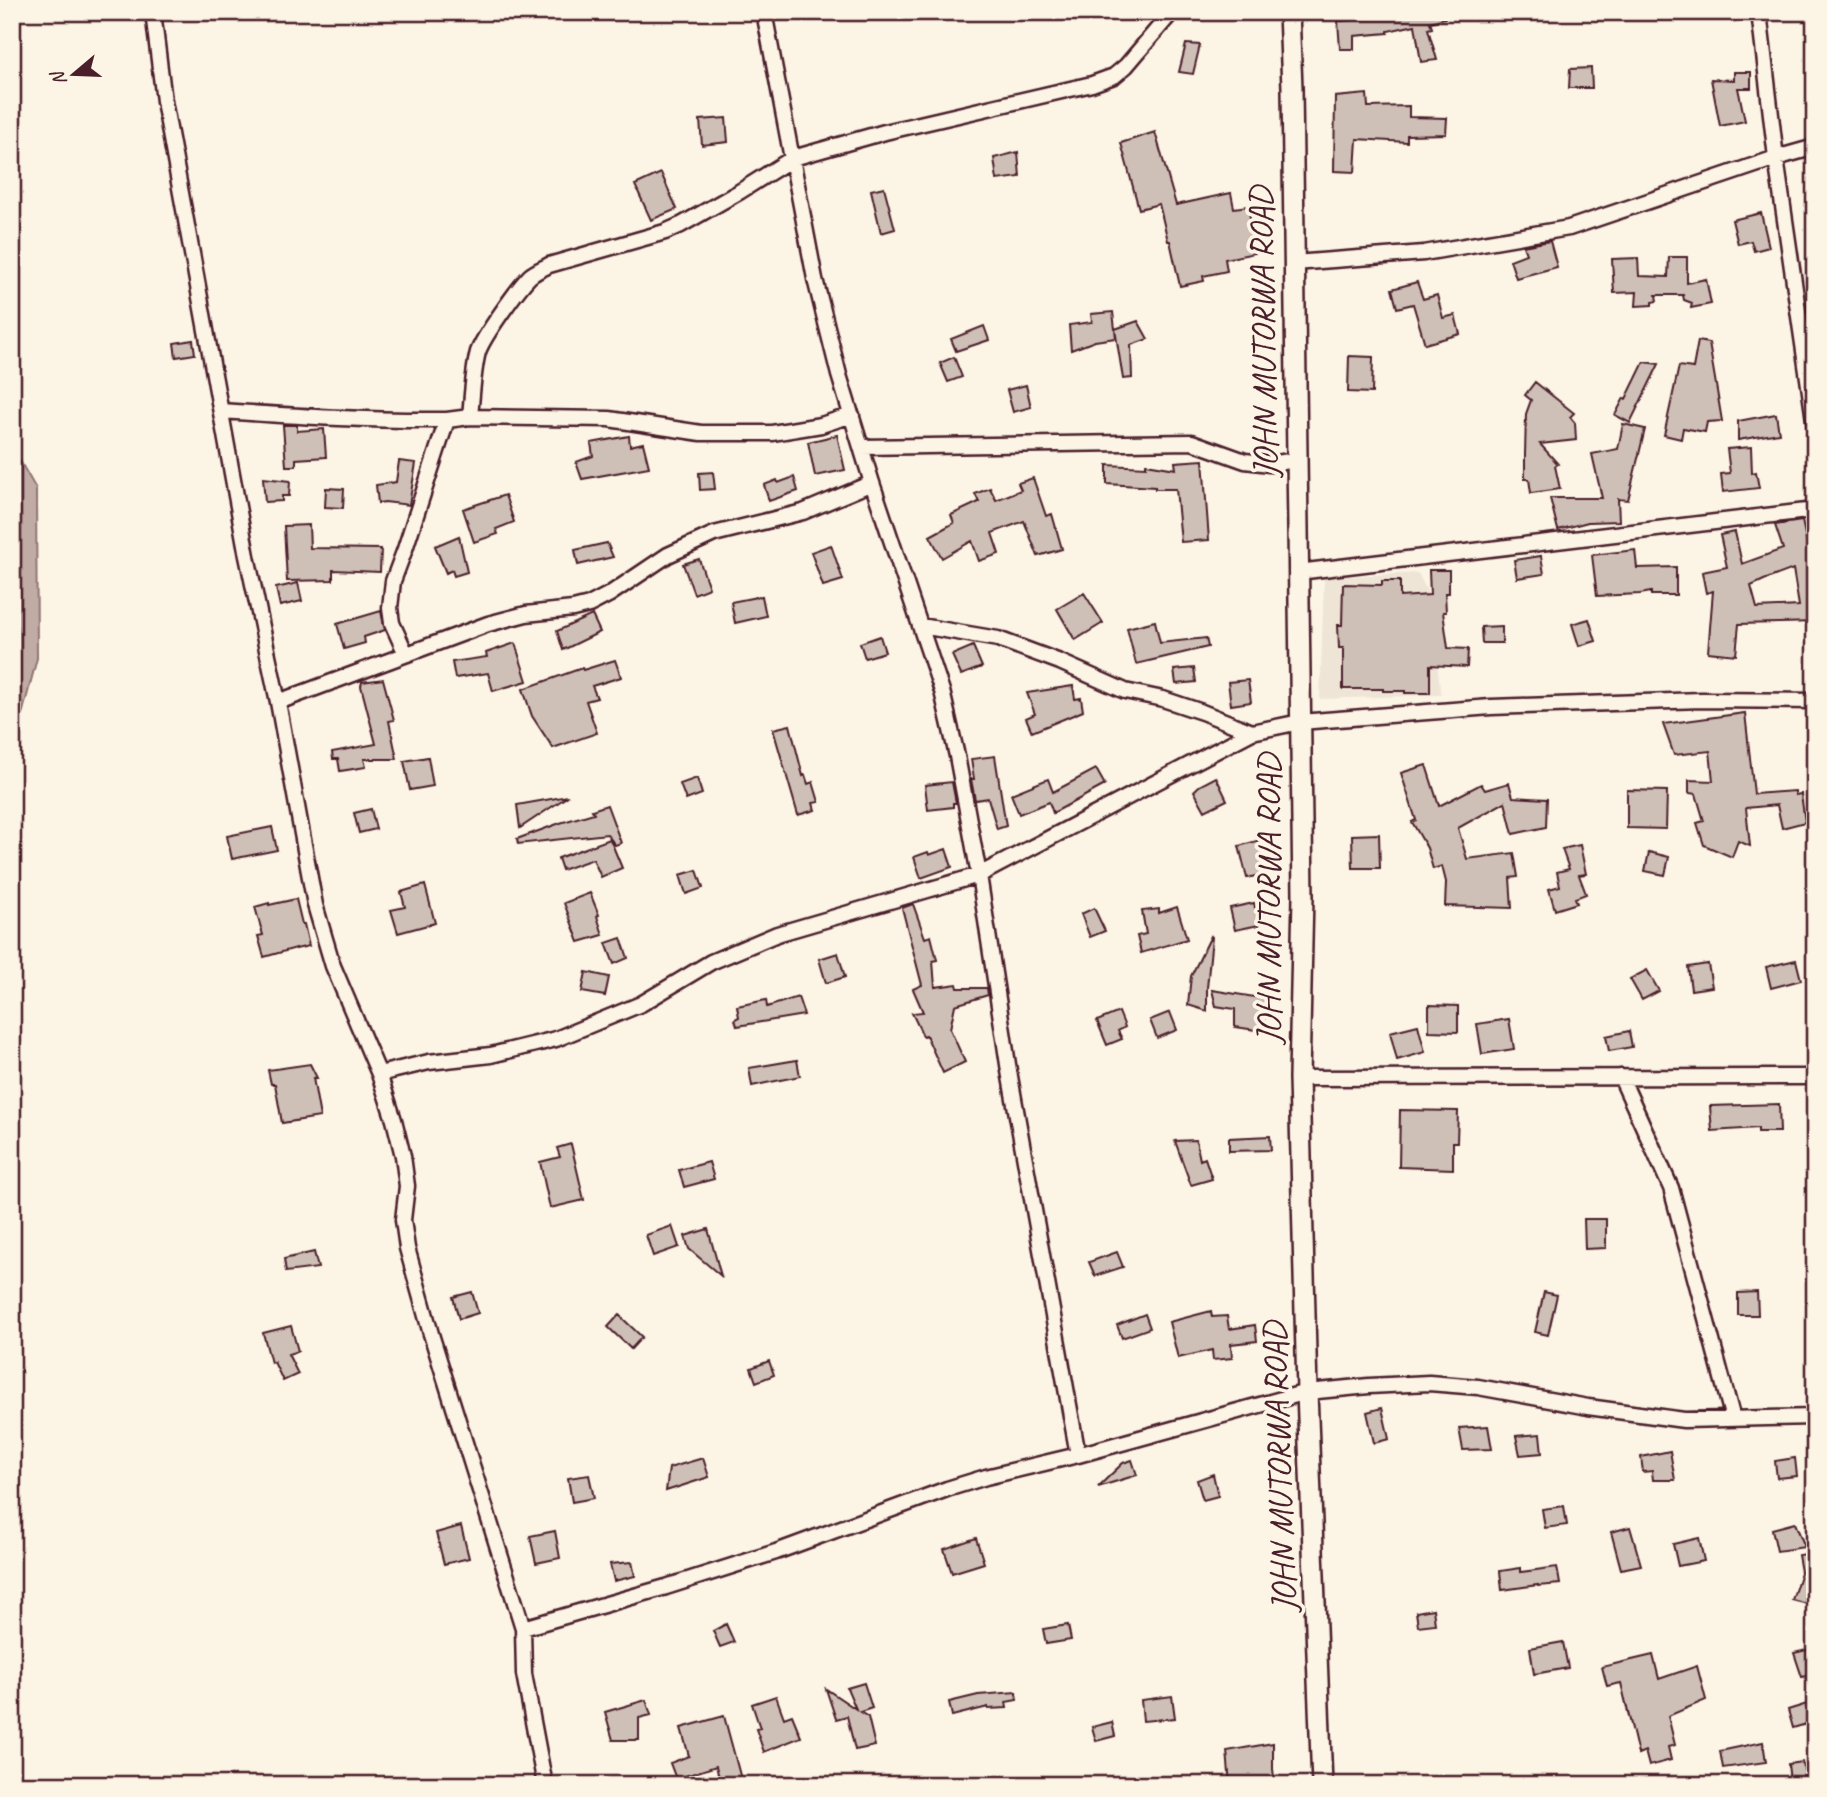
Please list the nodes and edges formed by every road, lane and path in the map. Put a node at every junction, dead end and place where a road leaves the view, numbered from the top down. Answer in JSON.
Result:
{"nodes":[{"id":1,"x":153,"y":12,"type":"edge"},
{"id":2,"x":764,"y":12,"type":"edge"},
{"id":3,"x":1172,"y":12,"type":"edge"},
{"id":4,"x":1289,"y":12,"type":"edge"},
{"id":5,"x":1759,"y":12,"type":"edge"},
{"id":6,"x":1815,"y":147,"type":"edge"},
{"id":7,"x":793,"y":158,"type":"junction"},
{"id":8,"x":1776,"y":158,"type":"junction"},
{"id":9,"x":1294,"y":263,"type":"junction"},
{"id":10,"x":221,"y":411,"type":"junction"},
{"id":11,"x":852,"y":415,"type":"junction"},
{"id":12,"x":470,"y":417,"type":"junction"},
{"id":13,"x":447,"y":420,"type":"junction"},
{"id":14,"x":1815,"y":427,"type":"edge"},
{"id":15,"x":862,"y":447,"type":"junction"},
{"id":16,"x":1296,"y":460,"type":"junction"},
{"id":17,"x":872,"y":483,"type":"junction"},
{"id":18,"x":1815,"y":510,"type":"edge"},
{"id":19,"x":1298,"y":572,"type":"junction"},
{"id":20,"x":921,"y":626,"type":"junction"},
{"id":21,"x":406,"y":654,"type":"junction"},
{"id":22,"x":1815,"y":701,"type":"edge"},
{"id":23,"x":278,"y":702,"type":"junction"},
{"id":24,"x":1300,"y":722,"type":"junction"},
{"id":25,"x":1252,"y":732,"type":"junction"},
{"id":26,"x":979,"y":875,"type":"junction"},
{"id":27,"x":379,"y":1074,"type":"junction"},
{"id":28,"x":1621,"y":1077,"type":"junction"},
{"id":29,"x":1815,"y":1077,"type":"edge"},
{"id":30,"x":1299,"y":1079,"type":"junction"},
{"id":31,"x":1307,"y":1392,"type":"junction"},
{"id":32,"x":1815,"y":1417,"type":"edge"},
{"id":33,"x":1733,"y":1419,"type":"junction"},
{"id":34,"x":1078,"y":1455,"type":"junction"},
{"id":35,"x":523,"y":1628,"type":"junction"},
{"id":36,"x":545,"y":1785,"type":"edge"},
{"id":37,"x":1322,"y":1785,"type":"edge"}],
"edges":[{"from":1,"to":10,"type":"street"},
{"from":2,"to":7,"type":"street"},
{"from":3,"to":7,"type":"street"},
{"from":4,"to":9,"type":"street","name":"JOHN MUTORWA ROAD"},
{"from":5,"to":8,"type":"street"},
{"from":6,"to":8,"type":"street"},
{"from":7,"to":11,"type":"street"},
{"from":7,"to":12,"type":"street"},
{"from":8,"to":9,"type":"street"},
{"from":8,"to":14,"type":"street"},
{"from":9,"to":16,"type":"street","name":"JOHN MUTORWA ROAD"},
{"from":10,"to":13,"type":"street"},
{"from":10,"to":23,"type":"street"},
{"from":11,"to":12,"type":"street"},
{"from":11,"to":15,"type":"street"},
{"from":12,"to":13,"type":"street"},
{"from":13,"to":21,"type":"street"},
{"from":15,"to":16,"type":"street"},
{"from":15,"to":17,"type":"street"},
{"from":16,"to":19,"type":"street","name":"JOHN MUTORWA ROAD"},
{"from":17,"to":20,"type":"street"},
{"from":17,"to":21,"type":"street"},
{"from":18,"to":19,"type":"street"},
{"from":19,"to":24,"type":"street","name":"JOHN MUTORWA ROAD"},
{"from":20,"to":25,"type":"street"},
{"from":20,"to":26,"type":"street"},
{"from":21,"to":23,"type":"street"},
{"from":22,"to":24,"type":"street"},
{"from":23,"to":27,"type":"street"},
{"from":24,"to":25,"type":"street"},
{"from":24,"to":30,"type":"street","name":"JOHN MUTORWA ROAD"},
{"from":25,"to":26,"type":"street"},
{"from":26,"to":27,"type":"street"},
{"from":26,"to":34,"type":"street"},
{"from":27,"to":35,"type":"street"},
{"from":28,"to":29,"type":"street"},
{"from":28,"to":30,"type":"street"},
{"from":28,"to":33,"type":"street"},
{"from":30,"to":31,"type":"street","name":"JOHN MUTORWA ROAD"},
{"from":31,"to":33,"type":"street"},
{"from":31,"to":34,"type":"street"},
{"from":31,"to":37,"type":"street","name":"JOHN MUTORWA ROAD"},
{"from":32,"to":33,"type":"street"},
{"from":34,"to":35,"type":"street"},
{"from":35,"to":36,"type":"street"}]}
